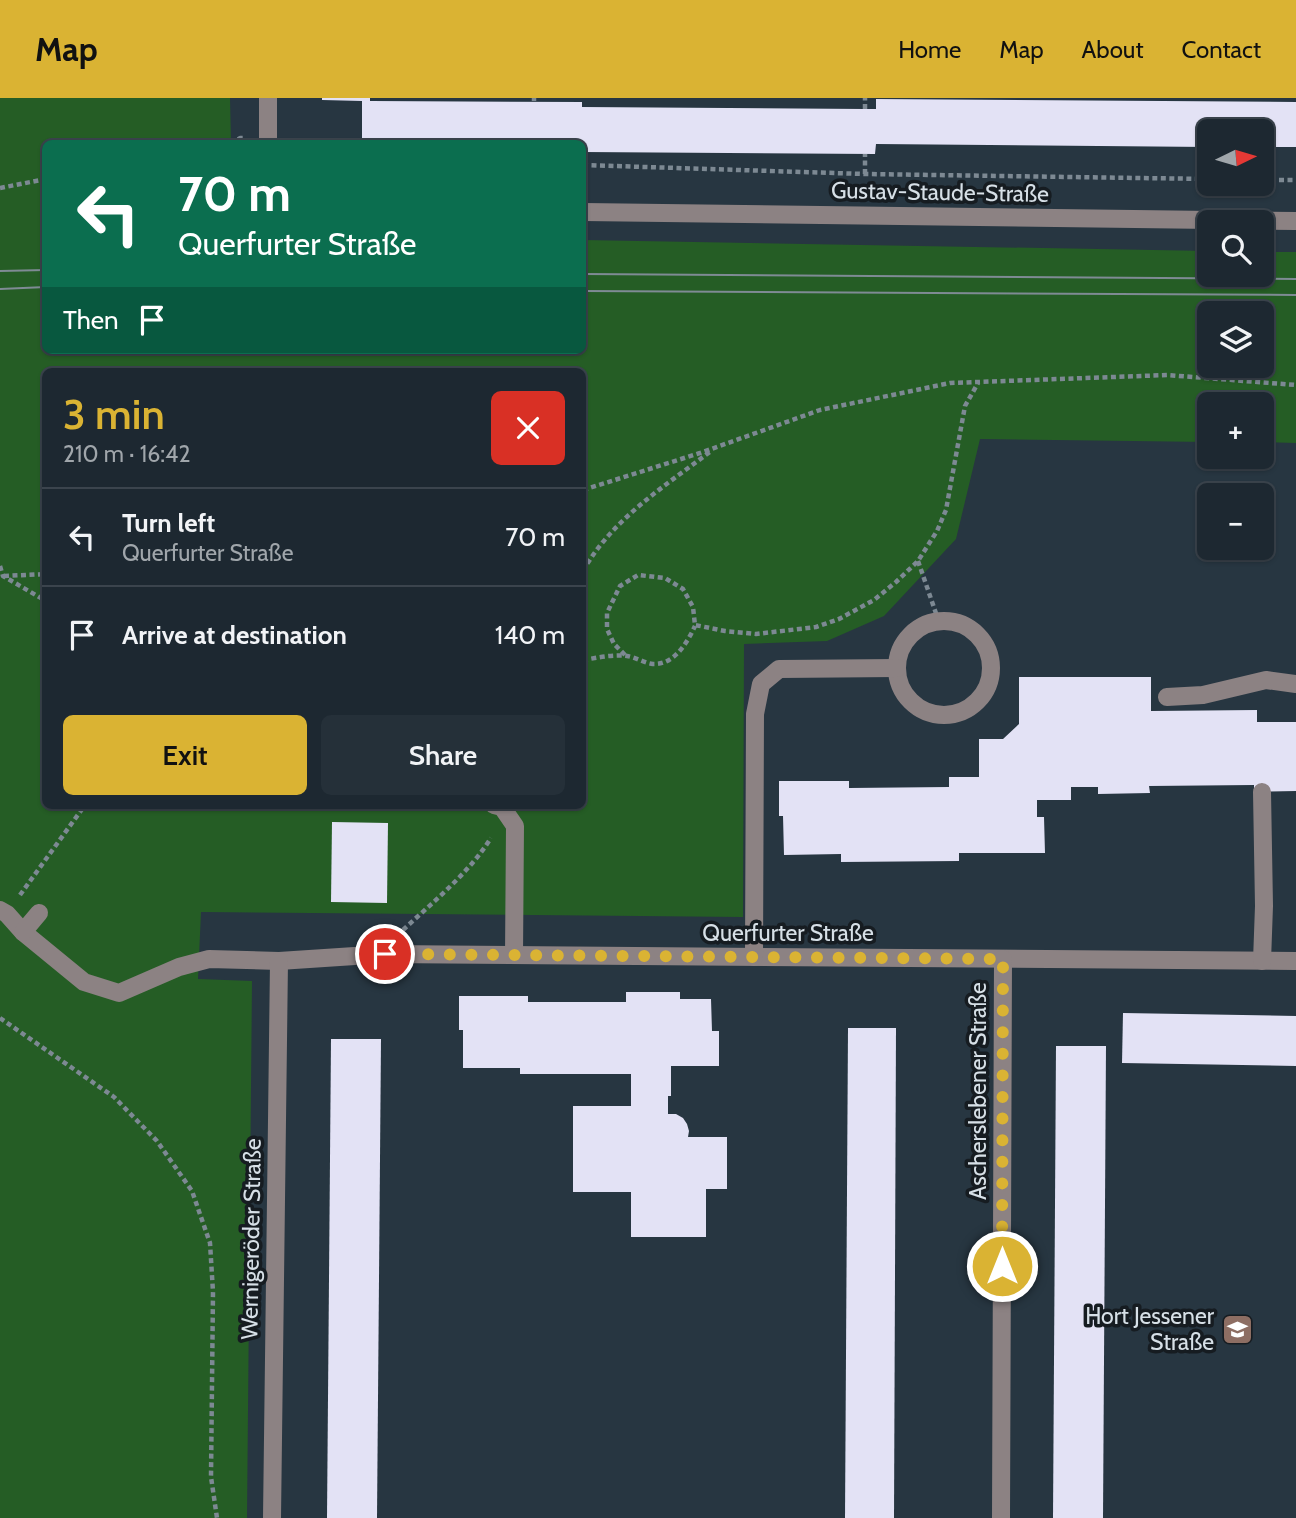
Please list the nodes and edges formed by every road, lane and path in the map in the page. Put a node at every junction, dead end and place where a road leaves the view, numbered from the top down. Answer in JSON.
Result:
{"nodes":[{"id":1,"x":268,"y":98,"type":"edge"},
{"id":2,"x":865,"y":98,"type":"edge"},
{"id":3,"x":865,"y":109,"type":"dead end"},
{"id":4,"x":268,"y":140,"type":"edge"},
{"id":5,"x":865,"y":154,"type":"dead end"},
{"id":6,"x":586,"y":165,"type":"edge"},
{"id":7,"x":865,"y":174,"type":"junction"},
{"id":8,"x":1197,"y":179,"type":"edge"},
{"id":9,"x":42,"y":180,"type":"edge"},
{"id":10,"x":1274,"y":180,"type":"edge"},
{"id":11,"x":1296,"y":180,"type":"edge"},
{"id":12,"x":0,"y":188,"type":"edge"},
{"id":13,"x":586,"y":212,"type":"edge"},
{"id":14,"x":1296,"y":221,"type":"edge"},
{"id":15,"x":979,"y":382,"type":"junction"},
{"id":16,"x":1296,"y":385,"type":"edge"},
{"id":17,"x":717,"y":447,"type":"junction"},
{"id":18,"x":586,"y":489,"type":"edge"},
{"id":19,"x":918,"y":561,"type":"junction"},
{"id":20,"x":0,"y":566,"type":"edge"},
{"id":21,"x":586,"y":567,"type":"edge"},
{"id":22,"x":42,"y":574,"type":"edge"},
{"id":23,"x":2,"y":576,"type":"edge"},
{"id":24,"x":42,"y":599,"type":"edge"},
{"id":25,"x":940,"y":622,"type":"junction"},
{"id":26,"x":695,"y":625,"type":"junction"},
{"id":27,"x":625,"y":655,"type":"junction"},
{"id":28,"x":586,"y":660,"type":"edge"},
{"id":29,"x":897,"y":667,"type":"junction"},
{"id":30,"x":1296,"y":684,"type":"edge"},
{"id":31,"x":1167,"y":697,"type":"dead end"},
{"id":32,"x":1262,"y":792,"type":"dead end"},
{"id":33,"x":82,"y":809,"type":"edge"},
{"id":34,"x":500,"y":809,"type":"edge"},
{"id":35,"x":4,"y":912,"type":"edge"},
{"id":36,"x":39,"y":913,"type":"dead end"},
{"id":37,"x":23,"y":932,"type":"junction"},
{"id":38,"x":385,"y":954,"type":"junction"},
{"id":39,"x":514,"y":955,"type":"junction"},
{"id":40,"x":754,"y":957,"type":"junction"},
{"id":41,"x":1003,"y":959,"type":"junction"},
{"id":42,"x":279,"y":961,"type":"junction"},
{"id":43,"x":1262,"y":961,"type":"junction"},
{"id":44,"x":1296,"y":961,"type":"edge"},
{"id":45,"x":0,"y":1018,"type":"edge"},
{"id":46,"x":217,"y":1518,"type":"edge"},
{"id":47,"x":272,"y":1518,"type":"edge"},
{"id":48,"x":1000,"y":1518,"type":"edge"}],
"edges":[{"from":1,"to":4,"type":"street"},
{"from":2,"to":3,"type":"path"},
{"from":5,"to":7,"type":"path"},
{"from":6,"to":7,"type":"path"},
{"from":7,"to":8,"type":"path"},
{"from":9,"to":12,"type":"path"},
{"from":10,"to":11,"type":"path"},
{"from":13,"to":14,"type":"street","name":"Gustav-Staude-Straße"},
{"from":15,"to":16,"type":"path"},
{"from":15,"to":17,"type":"path"},
{"from":15,"to":19,"type":"path"},
{"from":17,"to":18,"type":"path"},
{"from":17,"to":21,"type":"path"},
{"from":19,"to":25,"type":"path"},
{"from":19,"to":26,"type":"path"},
{"from":20,"to":23,"type":"path"},
{"from":22,"to":23,"type":"path"},
{"from":23,"to":24,"type":"path"},
{"from":25,"to":29,"type":"street"},
{"from":25,"to":29,"type":"street"},
{"from":26,"to":27,"type":"path"},
{"from":26,"to":27,"type":"path"},
{"from":27,"to":28,"type":"path"},
{"from":29,"to":40,"type":"street"},
{"from":30,"to":31,"type":"street"},
{"from":32,"to":43,"type":"street"},
{"from":33,"to":35,"type":"path"},
{"from":34,"to":38,"type":"path"},
{"from":34,"to":39,"type":"street"},
{"from":35,"to":37,"type":"street","name":"Querfurter Straße"},
{"from":36,"to":37,"type":"street"},
{"from":37,"to":42,"type":"street","name":"Querfurter Straße"},
{"from":38,"to":39,"type":"street","name":"Querfurter Straße"},
{"from":38,"to":42,"type":"street","name":"Querfurter Straße"},
{"from":39,"to":40,"type":"street","name":"Querfurter Straße"},
{"from":40,"to":41,"type":"street","name":"Querfurter Straße"},
{"from":41,"to":43,"type":"street","name":"Querfurter Straße"},
{"from":41,"to":48,"type":"street","name":"Ascherslebener Straße"},
{"from":42,"to":47,"type":"street","name":"Wernigeröder Straße"},
{"from":43,"to":44,"type":"street","name":"Querfurter Straße"},
{"from":45,"to":46,"type":"path"}]}
